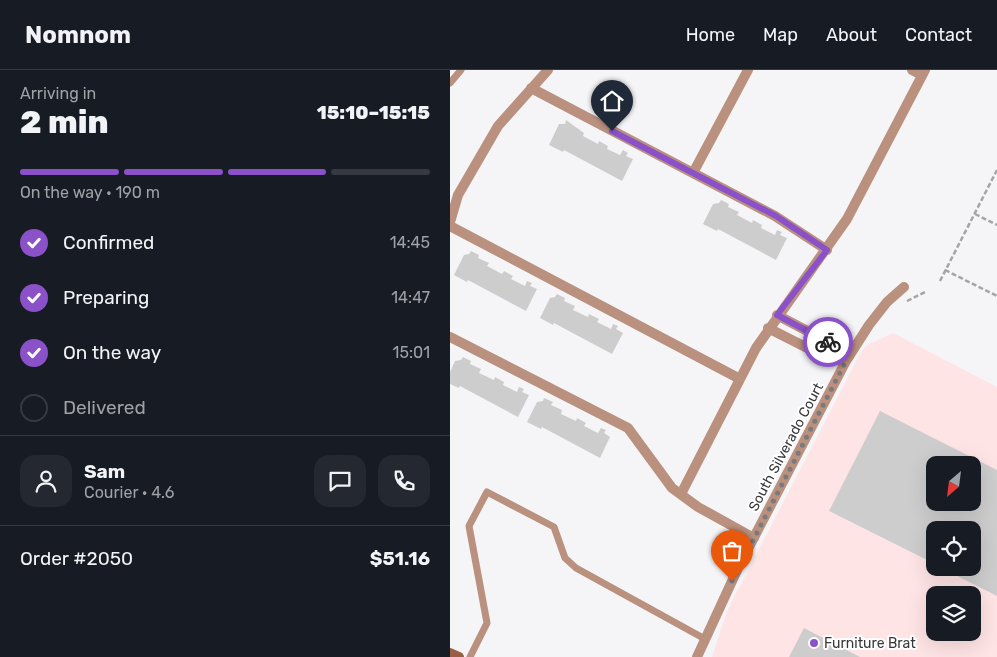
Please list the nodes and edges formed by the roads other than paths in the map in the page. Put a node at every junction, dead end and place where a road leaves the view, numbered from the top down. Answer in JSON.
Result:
{"nodes":[{"id":1,"x":460,"y":70,"type":"edge"},
{"id":2,"x":548,"y":70,"type":"edge"},
{"id":3,"x":748,"y":70,"type":"edge"},
{"id":4,"x":912,"y":70,"type":"edge"},
{"id":5,"x":924,"y":73,"type":"edge"},
{"id":6,"x":450,"y":83,"type":"edge"},
{"id":7,"x":532,"y":88,"type":"junction"},
{"id":8,"x":693,"y":173,"type":"junction"},
{"id":9,"x":450,"y":224,"type":"edge"},
{"id":10,"x":827,"y":250,"type":"junction"},
{"id":11,"x":904,"y":287,"type":"dead end"},
{"id":12,"x":777,"y":315,"type":"junction"},
{"id":13,"x":768,"y":328,"type":"junction"},
{"id":14,"x":450,"y":337,"type":"edge"},
{"id":15,"x":846,"y":361,"type":"junction"},
{"id":16,"x":740,"y":379,"type":"junction"},
{"id":17,"x":681,"y":494,"type":"junction"},
{"id":18,"x":754,"y":538,"type":"junction"},
{"id":19,"x":705,"y":639,"type":"junction"},
{"id":20,"x":450,"y":652,"type":"edge"},
{"id":21,"x":459,"y":657,"type":"edge"},
{"id":22,"x":470,"y":657,"type":"edge"},
{"id":23,"x":697,"y":657,"type":"edge"}],
"edges":[{"from":1,"to":6,"type":"lane"},
{"from":2,"to":7,"type":"street"},
{"from":3,"to":8,"type":"street"},
{"from":4,"to":5,"type":"street"},
{"from":5,"to":10,"type":"street"},
{"from":7,"to":8,"type":"street"},
{"from":7,"to":9,"type":"street"},
{"from":8,"to":10,"type":"street"},
{"from":9,"to":16,"type":"street"},
{"from":10,"to":12,"type":"street"},
{"from":11,"to":15,"type":"street","name":"South Silverado Court"},
{"from":12,"to":13,"type":"street"},
{"from":12,"to":15,"type":"street"},
{"from":13,"to":15,"type":"street"},
{"from":13,"to":16,"type":"street"},
{"from":14,"to":17,"type":"street"},
{"from":15,"to":18,"type":"street","name":"South Silverado Court"},
{"from":16,"to":17,"type":"street"},
{"from":17,"to":18,"type":"street"},
{"from":18,"to":19,"type":"street","name":"South Silverado Court"},
{"from":19,"to":22,"type":"lane"},
{"from":19,"to":23,"type":"street","name":"South Silverado Court"},
{"from":20,"to":21,"type":"main road"}]}
